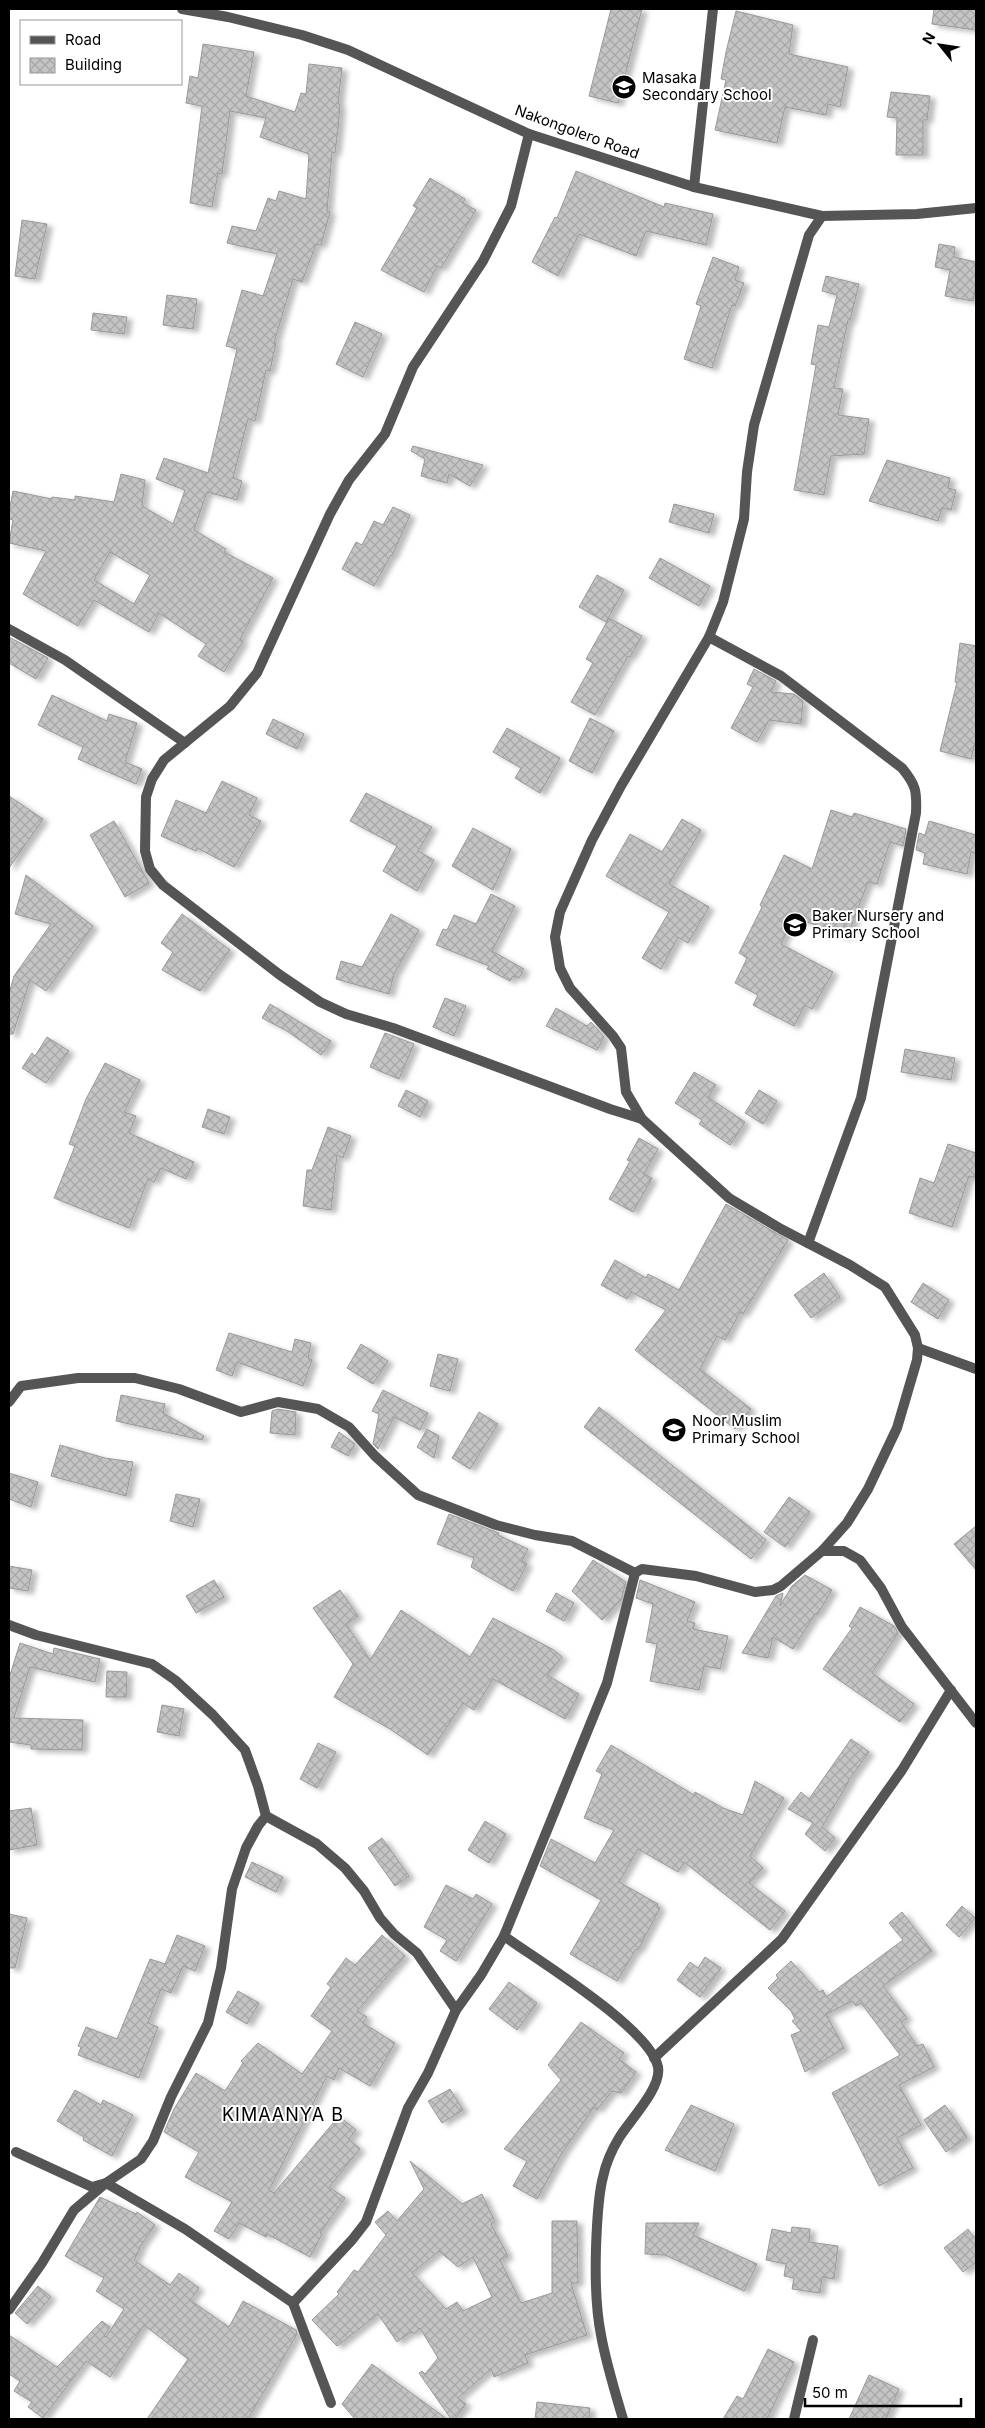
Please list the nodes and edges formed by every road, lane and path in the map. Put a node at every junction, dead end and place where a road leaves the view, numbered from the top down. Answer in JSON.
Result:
{"nodes":[{"id":1,"x":182,"y":9,"type":"edge"},
{"id":2,"x":714,"y":9,"type":"edge"},
{"id":3,"x":528,"y":134,"type":"junction"},
{"id":4,"x":694,"y":187,"type":"junction"},
{"id":5,"x":976,"y":208,"type":"edge"},
{"id":6,"x":822,"y":216,"type":"junction"},
{"id":7,"x":9,"y":629,"type":"edge"},
{"id":8,"x":709,"y":637,"type":"junction"},
{"id":9,"x":185,"y":743,"type":"junction"},
{"id":10,"x":642,"y":1119,"type":"junction"},
{"id":11,"x":808,"y":1243,"type":"junction"},
{"id":12,"x":918,"y":1348,"type":"junction"},
{"id":13,"x":976,"y":1368,"type":"edge"},
{"id":14,"x":9,"y":1402,"type":"edge"},
{"id":15,"x":822,"y":1551,"type":"junction"},
{"id":16,"x":635,"y":1573,"type":"junction"},
{"id":17,"x":9,"y":1625,"type":"edge"},
{"id":18,"x":951,"y":1690,"type":"junction"},
{"id":19,"x":976,"y":1723,"type":"edge"},
{"id":20,"x":266,"y":1816,"type":"junction"},
{"id":21,"x":504,"y":1936,"type":"junction"},
{"id":22,"x":456,"y":2010,"type":"junction"},
{"id":23,"x":654,"y":2058,"type":"junction"},
{"id":24,"x":16,"y":2152,"type":"dead end"},
{"id":25,"x":106,"y":2182,"type":"junction"},
{"id":26,"x":293,"y":2303,"type":"junction"},
{"id":27,"x":9,"y":2310,"type":"edge"},
{"id":28,"x":813,"y":2340,"type":"dead end"},
{"id":29,"x":331,"y":2403,"type":"dead end"},
{"id":30,"x":623,"y":2419,"type":"edge"},
{"id":31,"x":794,"y":2419,"type":"edge"}],
"edges":[{"from":1,"to":3,"type":"street","name":"Nakongolero Road"},
{"from":2,"to":4,"type":"street"},
{"from":3,"to":4,"type":"street","name":"Nakongolero Road"},
{"from":3,"to":9,"type":"street"},
{"from":4,"to":6,"type":"street","name":"Nakongolero Road"},
{"from":5,"to":6,"type":"street","name":"Nakongolero Road"},
{"from":6,"to":8,"type":"street"},
{"from":7,"to":9,"type":"street"},
{"from":8,"to":10,"type":"street"},
{"from":8,"to":11,"type":"street"},
{"from":9,"to":10,"type":"street"},
{"from":10,"to":11,"type":"street"},
{"from":11,"to":12,"type":"street"},
{"from":12,"to":13,"type":"street"},
{"from":12,"to":15,"type":"street"},
{"from":14,"to":16,"type":"street"},
{"from":15,"to":16,"type":"street"},
{"from":15,"to":18,"type":"street"},
{"from":16,"to":21,"type":"street"},
{"from":17,"to":20,"type":"street"},
{"from":18,"to":19,"type":"street"},
{"from":18,"to":23,"type":"street"},
{"from":20,"to":22,"type":"street"},
{"from":20,"to":25,"type":"street"},
{"from":21,"to":22,"type":"street"},
{"from":21,"to":23,"type":"street"},
{"from":22,"to":26,"type":"street"},
{"from":23,"to":30,"type":"street"},
{"from":24,"to":25,"type":"street"},
{"from":25,"to":26,"type":"street"},
{"from":25,"to":27,"type":"street"},
{"from":26,"to":29,"type":"street"},
{"from":28,"to":31,"type":"street"}]}
